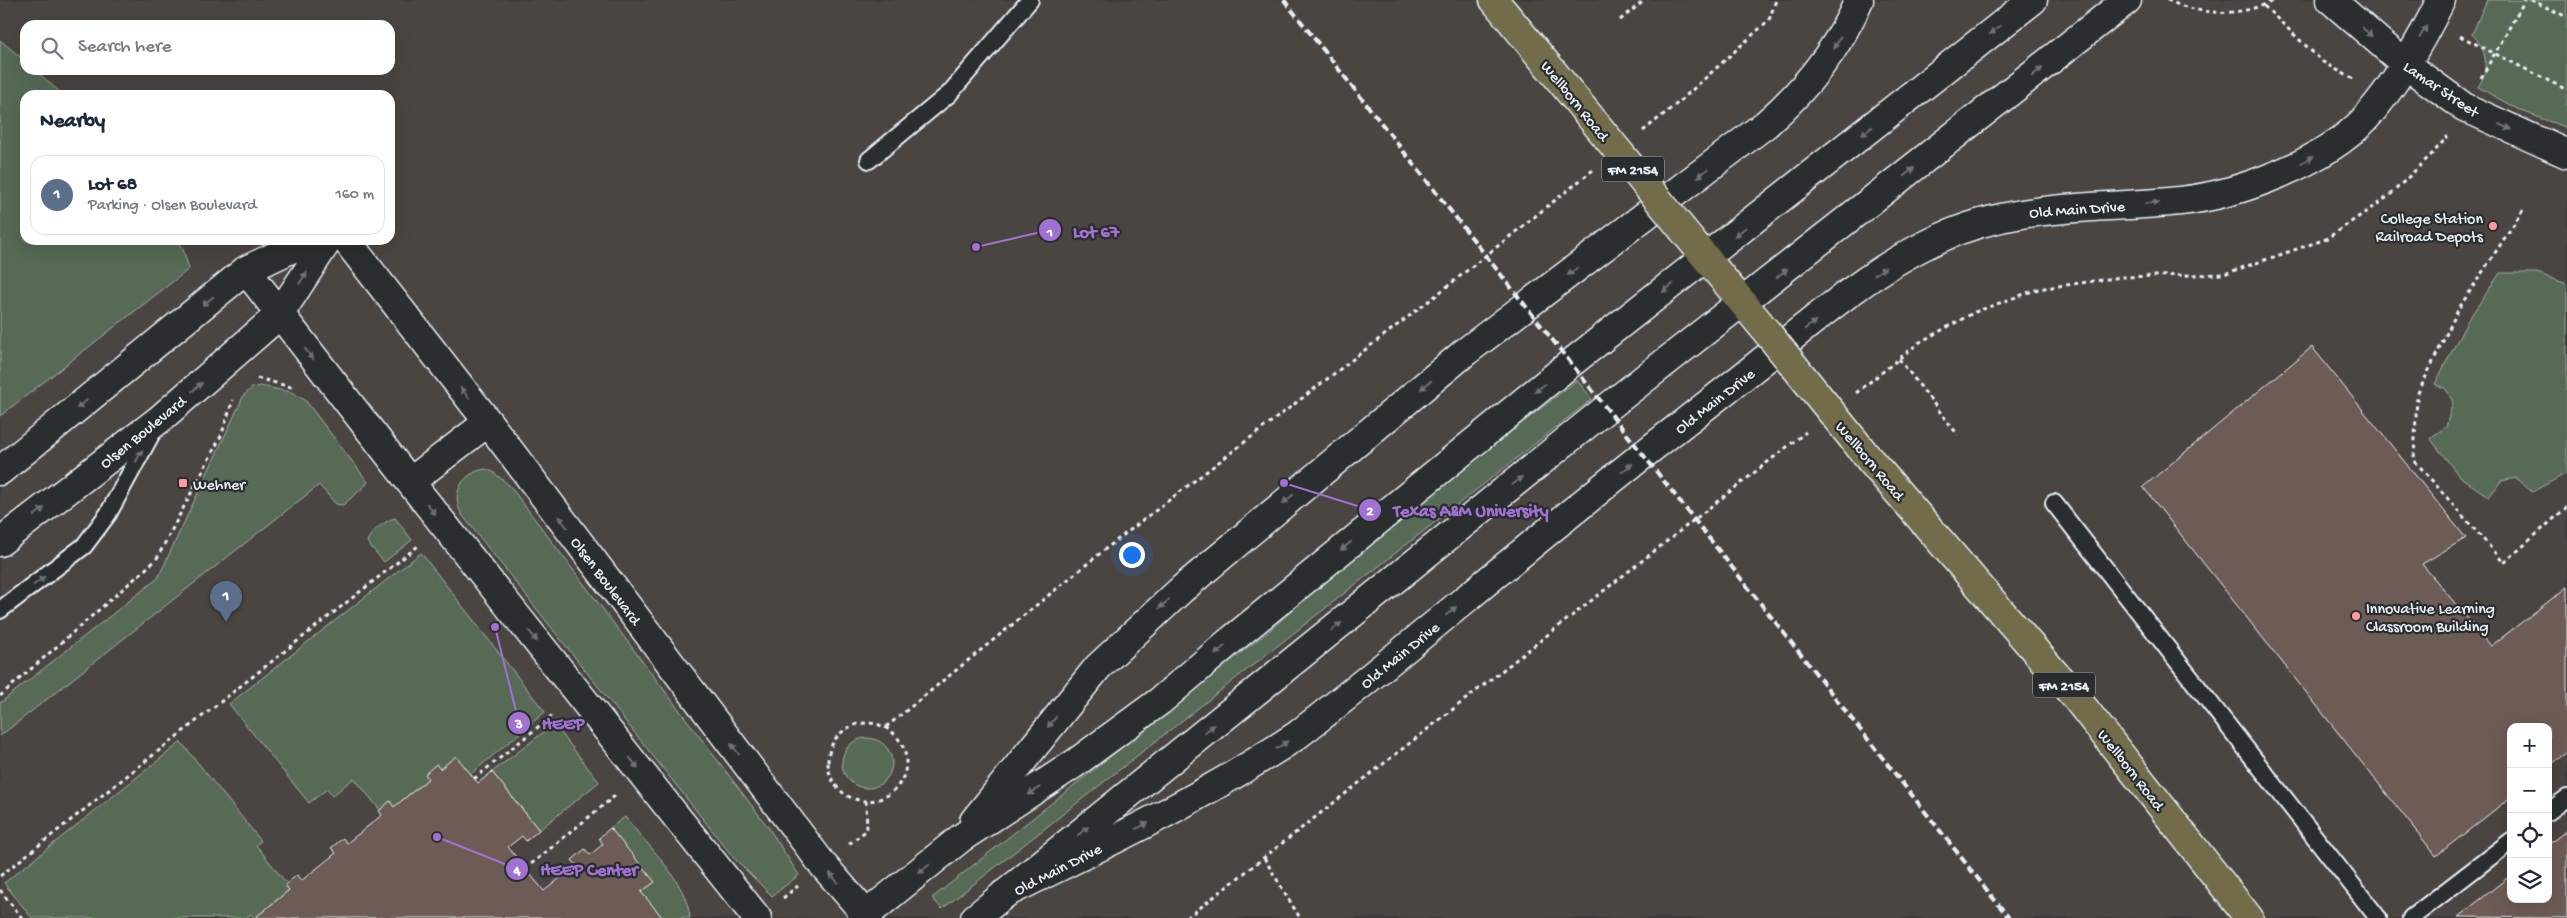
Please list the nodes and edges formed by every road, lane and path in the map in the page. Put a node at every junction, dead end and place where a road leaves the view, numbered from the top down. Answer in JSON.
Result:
{"nodes":[{"id":1,"x":1030,"y":0,"type":"edge"},
{"id":2,"x":1494,"y":0,"type":"edge"},
{"id":3,"x":1645,"y":0,"type":"edge"},
{"id":4,"x":1776,"y":0,"type":"edge"},
{"id":5,"x":1859,"y":0,"type":"edge"},
{"id":6,"x":2033,"y":0,"type":"edge"},
{"id":7,"x":2127,"y":0,"type":"edge"},
{"id":8,"x":2167,"y":0,"type":"edge"},
{"id":9,"x":2276,"y":0,"type":"edge"},
{"id":10,"x":2331,"y":0,"type":"edge"},
{"id":11,"x":2441,"y":0,"type":"edge"},
{"id":12,"x":2525,"y":0,"type":"edge"},
{"id":13,"x":2531,"y":0,"type":"edge"},
{"id":14,"x":2264,"y":6,"type":"junction"},
{"id":15,"x":2567,"y":17,"type":"edge"},
{"id":16,"x":1620,"y":20,"type":"dead end"},
{"id":17,"x":2460,"y":36,"type":"dead end"},
{"id":18,"x":2495,"y":54,"type":"junction"},
{"id":19,"x":2405,"y":64,"type":"junction"},
{"id":20,"x":2362,"y":84,"type":"dead end"},
{"id":21,"x":2477,"y":85,"type":"dead end"},
{"id":22,"x":2567,"y":90,"type":"edge"},
{"id":23,"x":2450,"y":131,"type":"dead end"},
{"id":24,"x":1641,"y":132,"type":"dead end"},
{"id":25,"x":2567,"y":154,"type":"edge"},
{"id":26,"x":869,"y":160,"type":"dead end"},
{"id":27,"x":1595,"y":169,"type":"dead end"},
{"id":28,"x":2522,"y":210,"type":"dead end"},
{"id":29,"x":299,"y":245,"type":"edge"},
{"id":30,"x":325,"y":245,"type":"edge"},
{"id":31,"x":350,"y":245,"type":"edge"},
{"id":32,"x":1706,"y":258,"type":"junction"},
{"id":33,"x":246,"y":270,"type":"junction"},
{"id":34,"x":1744,"y":304,"type":"junction"},
{"id":35,"x":279,"y":315,"type":"junction"},
{"id":36,"x":1899,"y":359,"type":"junction"},
{"id":37,"x":249,"y":384,"type":"dead end"},
{"id":38,"x":299,"y":389,"type":"dead end"},
{"id":39,"x":235,"y":396,"type":"dead end"},
{"id":40,"x":1853,"y":396,"type":"dead end"},
{"id":41,"x":160,"y":419,"type":"junction"},
{"id":42,"x":488,"y":422,"type":"junction"},
{"id":43,"x":1814,"y":426,"type":"dead end"},
{"id":44,"x":1958,"y":435,"type":"dead end"},
{"id":45,"x":0,"y":471,"type":"edge"},
{"id":46,"x":410,"y":482,"type":"junction"},
{"id":47,"x":2054,"y":503,"type":"dead end"},
{"id":48,"x":2567,"y":507,"type":"edge"},
{"id":49,"x":424,"y":541,"type":"dead end"},
{"id":50,"x":0,"y":542,"type":"edge"},
{"id":51,"x":0,"y":610,"type":"edge"},
{"id":52,"x":0,"y":696,"type":"edge"},
{"id":53,"x":550,"y":705,"type":"dead end"},
{"id":54,"x":886,"y":727,"type":"junction"},
{"id":55,"x":474,"y":778,"type":"dead end"},
{"id":56,"x":619,"y":793,"type":"dead end"},
{"id":57,"x":2567,"y":798,"type":"edge"},
{"id":58,"x":2552,"y":809,"type":"edge"},
{"id":59,"x":961,"y":838,"type":"junction"},
{"id":60,"x":2507,"y":844,"type":"edge"},
{"id":61,"x":1264,"y":858,"type":"junction"},
{"id":62,"x":526,"y":869,"type":"dead end"},
{"id":63,"x":0,"y":876,"type":"edge"},
{"id":64,"x":0,"y":890,"type":"edge"},
{"id":65,"x":1004,"y":894,"type":"junction"},
{"id":66,"x":866,"y":917,"type":"edge"},
{"id":67,"x":22,"y":918,"type":"edge"},
{"id":68,"x":757,"y":918,"type":"edge"},
{"id":69,"x":975,"y":918,"type":"edge"},
{"id":70,"x":1188,"y":918,"type":"edge"},
{"id":71,"x":1300,"y":918,"type":"edge"},
{"id":72,"x":2249,"y":918,"type":"edge"},
{"id":73,"x":2378,"y":918,"type":"edge"},
{"id":74,"x":2411,"y":918,"type":"edge"}],
"edges":[{"from":1,"to":26,"type":"lane"},
{"from":2,"to":32,"type":"main road","name":"Wellborn Road","number":"FM 2154","bridge":true},
{"from":3,"to":16,"type":"path"},
{"from":4,"to":24,"type":"path"},
{"from":5,"to":59,"type":"street","one_way":true},
{"from":6,"to":32,"type":"street","one_way":true},
{"from":34,"to":7,"type":"street","name":"Old Main Drive","one_way":true},
{"from":8,"to":14,"type":"path"},
{"from":9,"to":14,"type":"path"},
{"from":10,"to":19,"type":"street","name":"Lamar Street","one_way":true},
{"from":19,"to":11,"type":"street","name":"Old Main Drive","one_way":true},
{"from":12,"to":18,"type":"path"},
{"from":13,"to":15,"type":"path"},
{"from":14,"to":20,"type":"path"},
{"from":17,"to":18,"type":"path"},
{"from":18,"to":21,"type":"path"},
{"from":18,"to":22,"type":"path"},
{"from":19,"to":25,"type":"street","name":"Lamar Street","one_way":true},
{"from":65,"to":19,"type":"street","name":"Old Main Drive","one_way":true},
{"from":23,"to":36,"type":"path"},
{"from":27,"to":54,"type":"path"},
{"from":28,"to":48,"type":"path"},
{"from":29,"to":33,"type":"street"},
{"from":35,"to":30,"type":"street","name":"Olsen Boulevard","one_way":true},
{"from":42,"to":31,"type":"street","name":"Olsen Boulevard","one_way":true},
{"from":32,"to":34,"type":"main road","name":"Wellborn Road","number":"FM 2154"},
{"from":32,"to":59,"type":"street","one_way":true},
{"from":33,"to":35,"type":"street"},
{"from":33,"to":45,"type":"street","one_way":true},
{"from":65,"to":34,"type":"street","name":"Old Main Drive","one_way":true},
{"from":34,"to":72,"type":"main road","name":"Wellborn Road","number":"FM 2154","bridge":true},
{"from":41,"to":35,"type":"street","name":"Olsen Boulevard","one_way":true},
{"from":35,"to":46,"type":"street","one_way":true},
{"from":36,"to":40,"type":"path"},
{"from":36,"to":44,"type":"path"},
{"from":37,"to":38,"type":"path"},
{"from":39,"to":52,"type":"path"},
{"from":50,"to":41,"type":"street","name":"Olsen Boulevard","one_way":true},
{"from":51,"to":41,"type":"lane","one_way":true},
{"from":42,"to":46,"type":"street"},
{"from":66,"to":42,"type":"street","name":"Olsen Boulevard","one_way":true},
{"from":43,"to":61,"type":"path"},
{"from":46,"to":68,"type":"street","one_way":true},
{"from":47,"to":73,"type":"lane"},
{"from":49,"to":63,"type":"path"},
{"from":53,"to":55,"type":"path"},
{"from":54,"to":54,"type":"path"},
{"from":56,"to":62,"type":"path"},
{"from":57,"to":58,"type":"lane"},
{"from":59,"to":66,"type":"street","one_way":true},
{"from":60,"to":74,"type":"lane"},
{"from":61,"to":70,"type":"path"},
{"from":61,"to":71,"type":"path"},
{"from":64,"to":67,"type":"path"},
{"from":65,"to":69,"type":"street","name":"Old Main Drive"}]}
